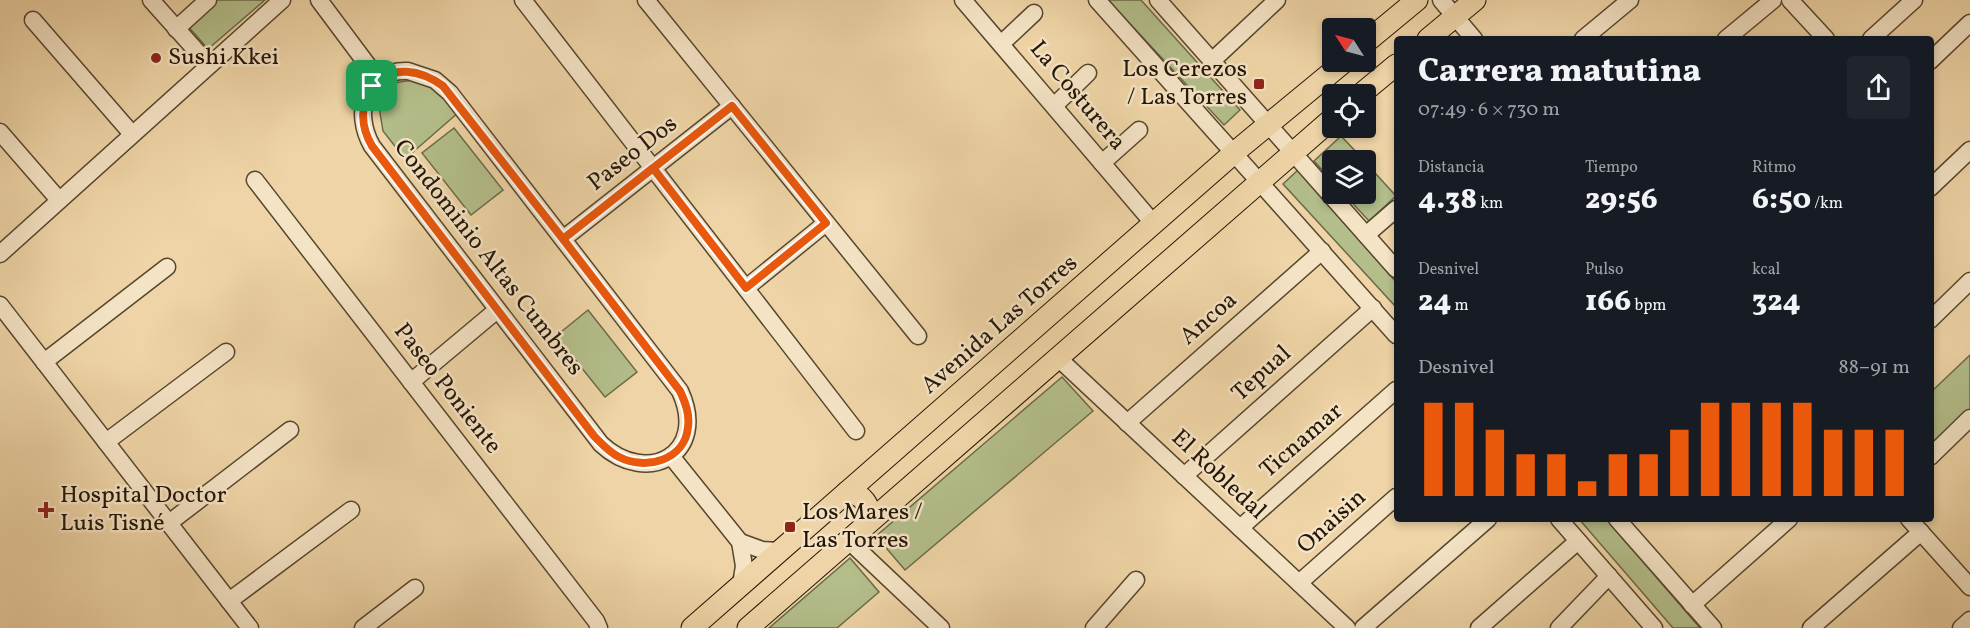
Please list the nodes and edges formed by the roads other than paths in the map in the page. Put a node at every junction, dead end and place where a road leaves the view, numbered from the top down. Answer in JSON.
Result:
{"nodes":[{"id":1,"x":151,"y":0,"type":"edge"},
{"id":2,"x":208,"y":0,"type":"edge"},
{"id":3,"x":282,"y":0,"type":"edge"},
{"id":4,"x":319,"y":0,"type":"edge"},
{"id":5,"x":523,"y":0,"type":"edge"},
{"id":6,"x":646,"y":0,"type":"edge"},
{"id":7,"x":964,"y":0,"type":"edge"},
{"id":8,"x":1097,"y":0,"type":"edge"},
{"id":9,"x":1277,"y":0,"type":"edge"},
{"id":10,"x":1417,"y":0,"type":"edge"},
{"id":11,"x":1441,"y":0,"type":"edge"},
{"id":12,"x":1475,"y":0,"type":"edge"},
{"id":13,"x":1630,"y":0,"type":"edge"},
{"id":14,"x":1773,"y":0,"type":"edge"},
{"id":15,"x":1790,"y":0,"type":"edge"},
{"id":16,"x":1914,"y":0,"type":"edge"},
{"id":17,"x":1161,"y":1,"type":"edge"},
{"id":18,"x":1034,"y":13,"type":"dead end"},
{"id":19,"x":1454,"y":17,"type":"junction"},
{"id":20,"x":33,"y":20,"type":"dead end"},
{"id":21,"x":1970,"y":23,"type":"edge"},
{"id":22,"x":176,"y":29,"type":"junction"},
{"id":23,"x":1376,"y":35,"type":"edge"},
{"id":24,"x":1432,"y":36,"type":"edge"},
{"id":25,"x":1471,"y":36,"type":"edge"},
{"id":26,"x":1587,"y":36,"type":"edge"},
{"id":27,"x":1730,"y":36,"type":"edge"},
{"id":28,"x":1823,"y":36,"type":"edge"},
{"id":29,"x":1874,"y":36,"type":"edge"},
{"id":30,"x":1001,"y":44,"type":"junction"},
{"id":31,"x":1934,"y":57,"type":"edge"},
{"id":32,"x":1213,"y":60,"type":"junction"},
{"id":33,"x":209,"y":65,"type":"junction"},
{"id":34,"x":1394,"y":67,"type":"edge"},
{"id":35,"x":1332,"y":72,"type":"edge"},
{"id":36,"x":1088,"y":73,"type":"dead end"},
{"id":37,"x":378,"y":79,"type":"junction"},
{"id":38,"x":1373,"y":84,"type":"edge"},
{"id":39,"x":732,"y":106,"type":"junction"},
{"id":40,"x":1054,"y":106,"type":"junction"},
{"id":41,"x":1268,"y":124,"type":"junction"},
{"id":42,"x":1322,"y":127,"type":"edge"},
{"id":43,"x":1139,"y":130,"type":"dead end"},
{"id":44,"x":0,"y":132,"type":"edge"},
{"id":45,"x":132,"y":134,"type":"junction"},
{"id":46,"x":1970,"y":150,"type":"edge"},
{"id":47,"x":1234,"y":152,"type":"junction"},
{"id":48,"x":1293,"y":152,"type":"junction"},
{"id":49,"x":1102,"y":163,"type":"junction"},
{"id":50,"x":653,"y":168,"type":"junction"},
{"id":51,"x":255,"y":180,"type":"dead end"},
{"id":52,"x":1259,"y":181,"type":"junction"},
{"id":53,"x":1934,"y":184,"type":"edge"},
{"id":54,"x":59,"y":200,"type":"junction"},
{"id":55,"x":1394,"y":211,"type":"edge"},
{"id":56,"x":826,"y":223,"type":"junction"},
{"id":57,"x":1154,"y":224,"type":"junction"},
{"id":58,"x":1366,"y":235,"type":"junction"},
{"id":59,"x":563,"y":239,"type":"junction"},
{"id":60,"x":1322,"y":251,"type":"junction"},
{"id":61,"x":0,"y":254,"type":"edge"},
{"id":62,"x":167,"y":267,"type":"dead end"},
{"id":63,"x":1394,"y":267,"type":"edge"},
{"id":64,"x":1970,"y":281,"type":"edge"},
{"id":65,"x":746,"y":288,"type":"junction"},
{"id":66,"x":0,"y":305,"type":"edge"},
{"id":67,"x":1373,"y":308,"type":"junction"},
{"id":68,"x":497,"y":310,"type":"junction"},
{"id":69,"x":1934,"y":316,"type":"edge"},
{"id":70,"x":1394,"y":332,"type":"edge"},
{"id":71,"x":918,"y":336,"type":"dead end"},
{"id":72,"x":226,"y":352,"type":"dead end"},
{"id":73,"x":1057,"y":357,"type":"junction"},
{"id":74,"x":44,"y":362,"type":"junction"},
{"id":75,"x":411,"y":382,"type":"junction"},
{"id":76,"x":1394,"y":392,"type":"edge"},
{"id":77,"x":1970,"y":418,"type":"edge"},
{"id":78,"x":1127,"y":423,"type":"junction"},
{"id":79,"x":290,"y":430,"type":"dead end"},
{"id":80,"x":856,"y":431,"type":"dead end"},
{"id":81,"x":106,"y":442,"type":"junction"},
{"id":82,"x":1934,"y":454,"type":"edge"},
{"id":83,"x":671,"y":456,"type":"junction"},
{"id":84,"x":1184,"y":476,"type":"junction"},
{"id":85,"x":847,"y":492,"type":"junction"},
{"id":86,"x":1394,"y":499,"type":"edge"},
{"id":87,"x":351,"y":510,"type":"dead end"},
{"id":88,"x":870,"y":521,"type":"junction"},
{"id":89,"x":1485,"y":522,"type":"edge"},
{"id":90,"x":1562,"y":522,"type":"edge"},
{"id":91,"x":1626,"y":522,"type":"edge"},
{"id":92,"x":1786,"y":522,"type":"edge"},
{"id":93,"x":1912,"y":522,"type":"edge"},
{"id":94,"x":169,"y":523,"type":"junction"},
{"id":95,"x":1240,"y":528,"type":"junction"},
{"id":96,"x":1921,"y":532,"type":"junction"},
{"id":97,"x":848,"y":540,"type":"junction"},
{"id":98,"x":1578,"y":541,"type":"junction"},
{"id":99,"x":740,"y":543,"type":"junction"},
{"id":100,"x":779,"y":551,"type":"junction"},
{"id":101,"x":1609,"y":576,"type":"junction"},
{"id":102,"x":1136,"y":580,"type":"dead end"},
{"id":103,"x":1299,"y":583,"type":"junction"},
{"id":104,"x":741,"y":585,"type":"junction"},
{"id":105,"x":1970,"y":587,"type":"edge"},
{"id":106,"x":415,"y":588,"type":"dead end"},
{"id":107,"x":229,"y":601,"type":"junction"},
{"id":108,"x":1692,"y":605,"type":"junction"},
{"id":109,"x":1970,"y":621,"type":"edge"},
{"id":110,"x":250,"y":628,"type":"edge"},
{"id":111,"x":363,"y":628,"type":"edge"},
{"id":112,"x":599,"y":628,"type":"edge"},
{"id":113,"x":692,"y":628,"type":"edge"},
{"id":114,"x":748,"y":628,"type":"edge"},
{"id":115,"x":941,"y":628,"type":"edge"},
{"id":116,"x":1094,"y":628,"type":"edge"},
{"id":117,"x":1347,"y":628,"type":"edge"},
{"id":118,"x":1363,"y":628,"type":"edge"},
{"id":119,"x":1479,"y":628,"type":"edge"},
{"id":120,"x":1559,"y":628,"type":"edge"},
{"id":121,"x":1654,"y":628,"type":"edge"},
{"id":122,"x":1713,"y":628,"type":"edge"},
{"id":123,"x":1811,"y":628,"type":"edge"},
{"id":124,"x":1962,"y":628,"type":"edge"}],
"edges":[{"from":1,"to":22,"type":"street"},
{"from":2,"to":22,"type":"street"},
{"from":3,"to":33,"type":"street"},
{"from":4,"to":37,"type":"street"},
{"from":5,"to":50,"type":"street"},
{"from":6,"to":39,"type":"street"},
{"from":7,"to":30,"type":"street","name":"La Costurera"},
{"from":8,"to":47,"type":"street"},
{"from":9,"to":32,"type":"street"},
{"from":10,"to":23,"type":"main road"},
{"from":11,"to":19,"type":"street"},
{"from":12,"to":19,"type":"main road"},
{"from":13,"to":26,"type":"street"},
{"from":14,"to":27,"type":"street"},
{"from":15,"to":28,"type":"street"},
{"from":16,"to":29,"type":"street"},
{"from":17,"to":32,"type":"street"},
{"from":18,"to":30,"type":"street"},
{"from":19,"to":24,"type":"main road"},
{"from":19,"to":25,"type":"street"},
{"from":20,"to":45,"type":"street"},
{"from":21,"to":31,"type":"street"},
{"from":22,"to":33,"type":"street"},
{"from":30,"to":40,"type":"street","name":"La Costurera"},
{"from":32,"to":41,"type":"street"},
{"from":33,"to":45,"type":"street"},
{"from":34,"to":38,"type":"main road"},
{"from":35,"to":41,"type":"main road","name":"Avenida Las Torres"},
{"from":36,"to":40,"type":"street"},
{"from":37,"to":59,"type":"street"},
{"from":37,"to":68,"type":"street","name":"Condominio Altas Cumbres"},
{"from":39,"to":50,"type":"street","name":"Paseo Dos"},
{"from":39,"to":56,"type":"street"},
{"from":40,"to":49,"type":"street","name":"La Costurera"},
{"from":41,"to":47,"type":"main road","name":"Avenida Las Torres"},
{"from":41,"to":48,"type":"street"},
{"from":42,"to":48,"type":"main road"},
{"from":43,"to":49,"type":"street"},
{"from":44,"to":54,"type":"street"},
{"from":45,"to":54,"type":"street"},
{"from":46,"to":53,"type":"street"},
{"from":47,"to":52,"type":"street"},
{"from":47,"to":57,"type":"main road","name":"Avenida Las Torres"},
{"from":48,"to":52,"type":"main road"},
{"from":48,"to":58,"type":"street"},
{"from":49,"to":57,"type":"street","name":"La Costurera"},
{"from":50,"to":59,"type":"street","name":"Paseo Dos"},
{"from":50,"to":65,"type":"street"},
{"from":51,"to":75,"type":"street","name":"Paseo Poniente"},
{"from":52,"to":60,"type":"street"},
{"from":52,"to":73,"type":"main road"},
{"from":54,"to":61,"type":"street"},
{"from":55,"to":58,"type":"street"},
{"from":56,"to":65,"type":"street"},
{"from":56,"to":71,"type":"street"},
{"from":57,"to":85,"type":"main road","name":"Avenida Las Torres"},
{"from":58,"to":63,"type":"street"},
{"from":59,"to":83,"type":"street"},
{"from":60,"to":67,"type":"street"},
{"from":60,"to":78,"type":"street","name":"Ancoa"},
{"from":62,"to":74,"type":"street"},
{"from":64,"to":69,"type":"street"},
{"from":65,"to":80,"type":"street"},
{"from":66,"to":74,"type":"street"},
{"from":67,"to":70,"type":"street"},
{"from":67,"to":84,"type":"street","name":"Tepual"},
{"from":68,"to":75,"type":"street"},
{"from":68,"to":83,"type":"street","name":"Condominio Altas Cumbres"},
{"from":72,"to":81,"type":"street"},
{"from":73,"to":78,"type":"street","name":"El Robledal"},
{"from":73,"to":88,"type":"main road"},
{"from":74,"to":81,"type":"street"},
{"from":75,"to":112,"type":"street","name":"Paseo Poniente"},
{"from":76,"to":95,"type":"street","name":"Ticnamar"},
{"from":77,"to":82,"type":"street"},
{"from":78,"to":84,"type":"street","name":"El Robledal"},
{"from":79,"to":94,"type":"street"},
{"from":81,"to":94,"type":"street"},
{"from":83,"to":99,"type":"street"},
{"from":84,"to":95,"type":"street","name":"El Robledal"},
{"from":85,"to":88,"type":"main road"},
{"from":85,"to":100,"type":"main road","name":"Avenida Las Torres"},
{"from":86,"to":103,"type":"street","name":"Onaisin"},
{"from":87,"to":107,"type":"street"},
{"from":88,"to":97,"type":"main road"},
{"from":89,"to":118,"type":"street"},
{"from":90,"to":98,"type":"street"},
{"from":91,"to":108,"type":"street"},
{"from":92,"to":108,"type":"street"},
{"from":93,"to":96,"type":"street"},
{"from":94,"to":107,"type":"street"},
{"from":95,"to":103,"type":"street","name":"El Robledal"},
{"from":96,"to":105,"type":"street"},
{"from":96,"to":123,"type":"street"},
{"from":97,"to":114,"type":"main road"},
{"from":97,"to":115,"type":"street"},
{"from":98,"to":101,"type":"street"},
{"from":98,"to":119,"type":"street"},
{"from":99,"to":100,"type":"street"},
{"from":99,"to":104,"type":"street"},
{"from":100,"to":104,"type":"main road","name":"Avenida Las Torres"},
{"from":101,"to":120,"type":"street"},
{"from":101,"to":121,"type":"street"},
{"from":102,"to":116,"type":"street"},
{"from":103,"to":117,"type":"street","name":"El Robledal"},
{"from":104,"to":113,"type":"main road","name":"Avenida Las Torres"},
{"from":106,"to":111,"type":"street"},
{"from":107,"to":110,"type":"street"},
{"from":108,"to":122,"type":"street"},
{"from":109,"to":124,"type":"street"}]}
